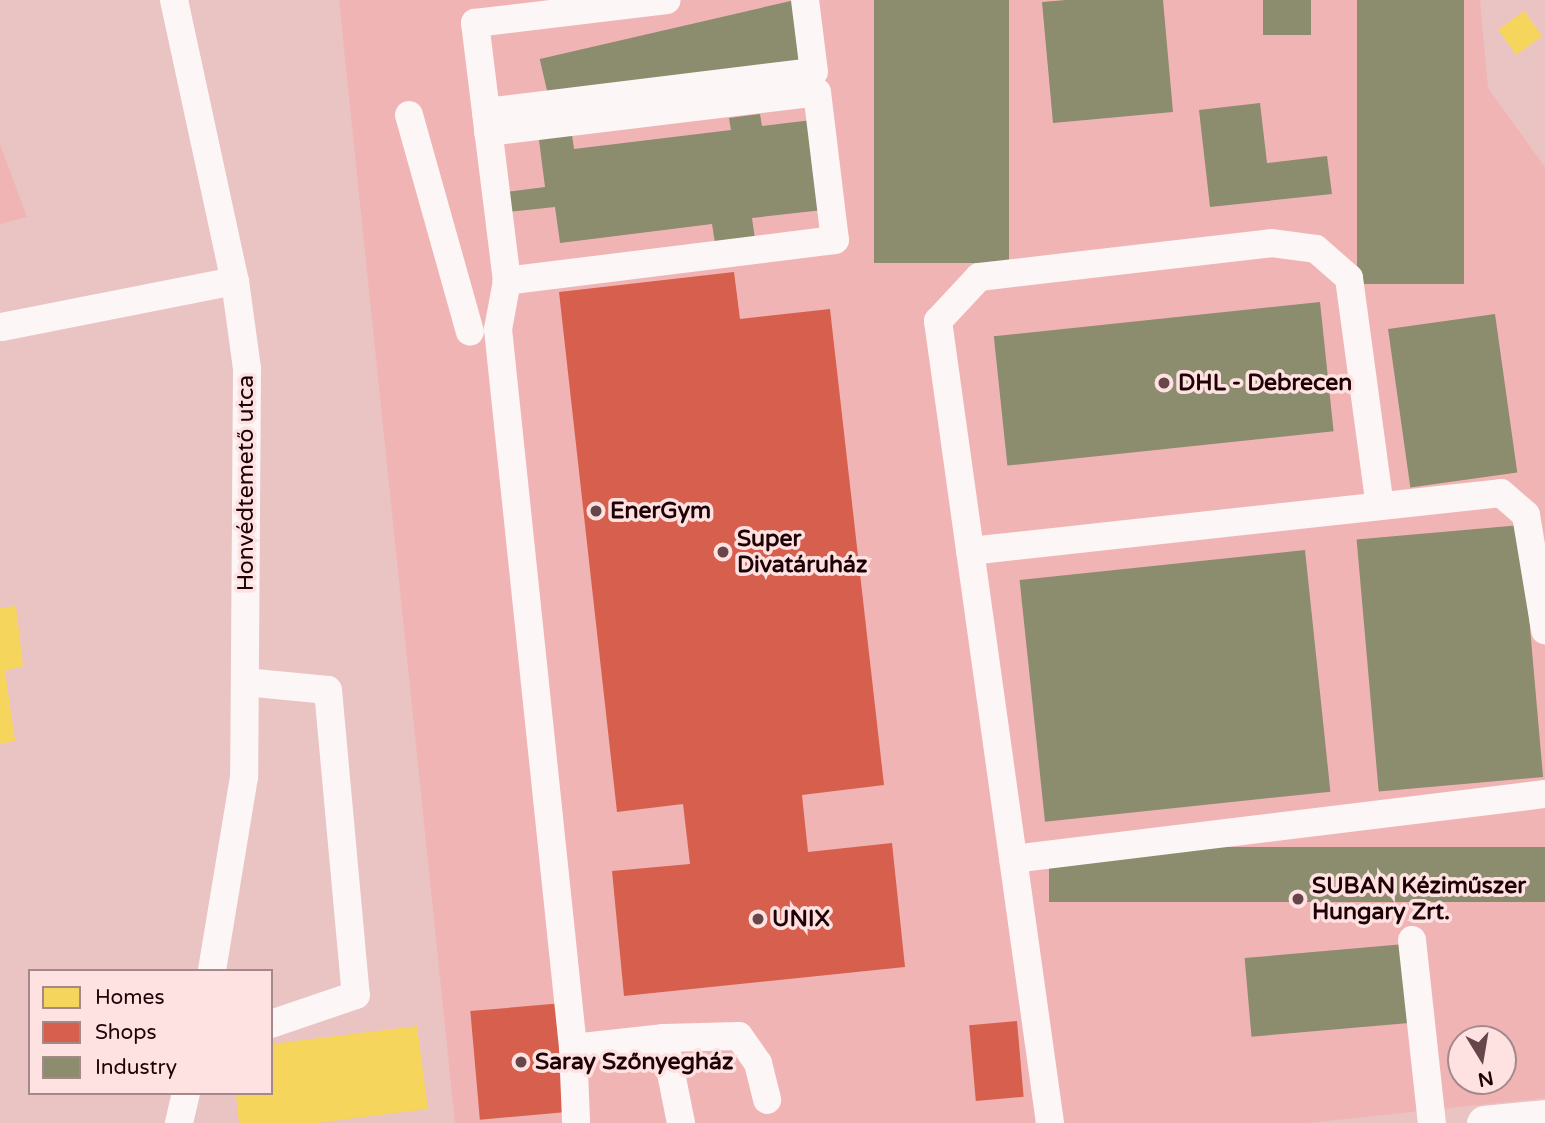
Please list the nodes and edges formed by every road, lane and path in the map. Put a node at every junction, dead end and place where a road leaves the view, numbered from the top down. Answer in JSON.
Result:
{"nodes":[{"id":1,"x":174,"y":0,"type":"edge"},
{"id":2,"x":667,"y":0,"type":"edge"},
{"id":3,"x":805,"y":0,"type":"edge"},
{"id":4,"x":409,"y":115,"type":"dead end"},
{"id":5,"x":487,"y":122,"type":"junction"},
{"id":6,"x":235,"y":281,"type":"junction"},
{"id":7,"x":507,"y":281,"type":"junction"},
{"id":8,"x":2,"y":327,"type":"dead end"},
{"id":9,"x":470,"y":332,"type":"dead end"},
{"id":10,"x":1380,"y":506,"type":"junction"},
{"id":11,"x":970,"y":551,"type":"junction"},
{"id":12,"x":1545,"y":630,"type":"edge"},
{"id":13,"x":245,"y":682,"type":"junction"},
{"id":14,"x":1545,"y":794,"type":"edge"},
{"id":15,"x":1013,"y":859,"type":"junction"},
{"id":16,"x":1412,"y":940,"type":"dead end"},
{"id":17,"x":212,"y":969,"type":"edge"},
{"id":18,"x":273,"y":1023,"type":"edge"},
{"id":19,"x":664,"y":1038,"type":"junction"},
{"id":20,"x":573,"y":1048,"type":"junction"},
{"id":21,"x":186,"y":1095,"type":"edge"},
{"id":22,"x":766,"y":1100,"type":"dead end"},
{"id":23,"x":1545,"y":1117,"type":"edge"},
{"id":24,"x":576,"y":1121,"type":"dead end"},
{"id":25,"x":1496,"y":1122,"type":"edge"},
{"id":26,"x":179,"y":1123,"type":"edge"},
{"id":27,"x":681,"y":1123,"type":"edge"},
{"id":28,"x":1050,"y":1123,"type":"edge"},
{"id":29,"x":1432,"y":1123,"type":"edge"}],
"edges":[{"from":1,"to":6,"type":"street","name":"Honvédtemető utca"},
{"from":2,"to":5,"type":"street"},
{"from":3,"to":5,"type":"street"},
{"from":4,"to":9,"type":"street"},
{"from":5,"to":7,"type":"street"},
{"from":5,"to":7,"type":"street"},
{"from":6,"to":8,"type":"street"},
{"from":6,"to":13,"type":"street","name":"Honvédtemető utca"},
{"from":7,"to":20,"type":"street"},
{"from":10,"to":11,"type":"street"},
{"from":10,"to":11,"type":"street"},
{"from":10,"to":12,"type":"street"},
{"from":11,"to":15,"type":"street"},
{"from":13,"to":17,"type":"street","name":"Honvédtemető utca"},
{"from":13,"to":18,"type":"street"},
{"from":14,"to":15,"type":"street"},
{"from":15,"to":28,"type":"street"},
{"from":16,"to":29,"type":"street"},
{"from":19,"to":20,"type":"street"},
{"from":19,"to":22,"type":"street"},
{"from":19,"to":27,"type":"street"},
{"from":20,"to":24,"type":"street"},
{"from":21,"to":26,"type":"street"},
{"from":23,"to":25,"type":"main road"}]}
